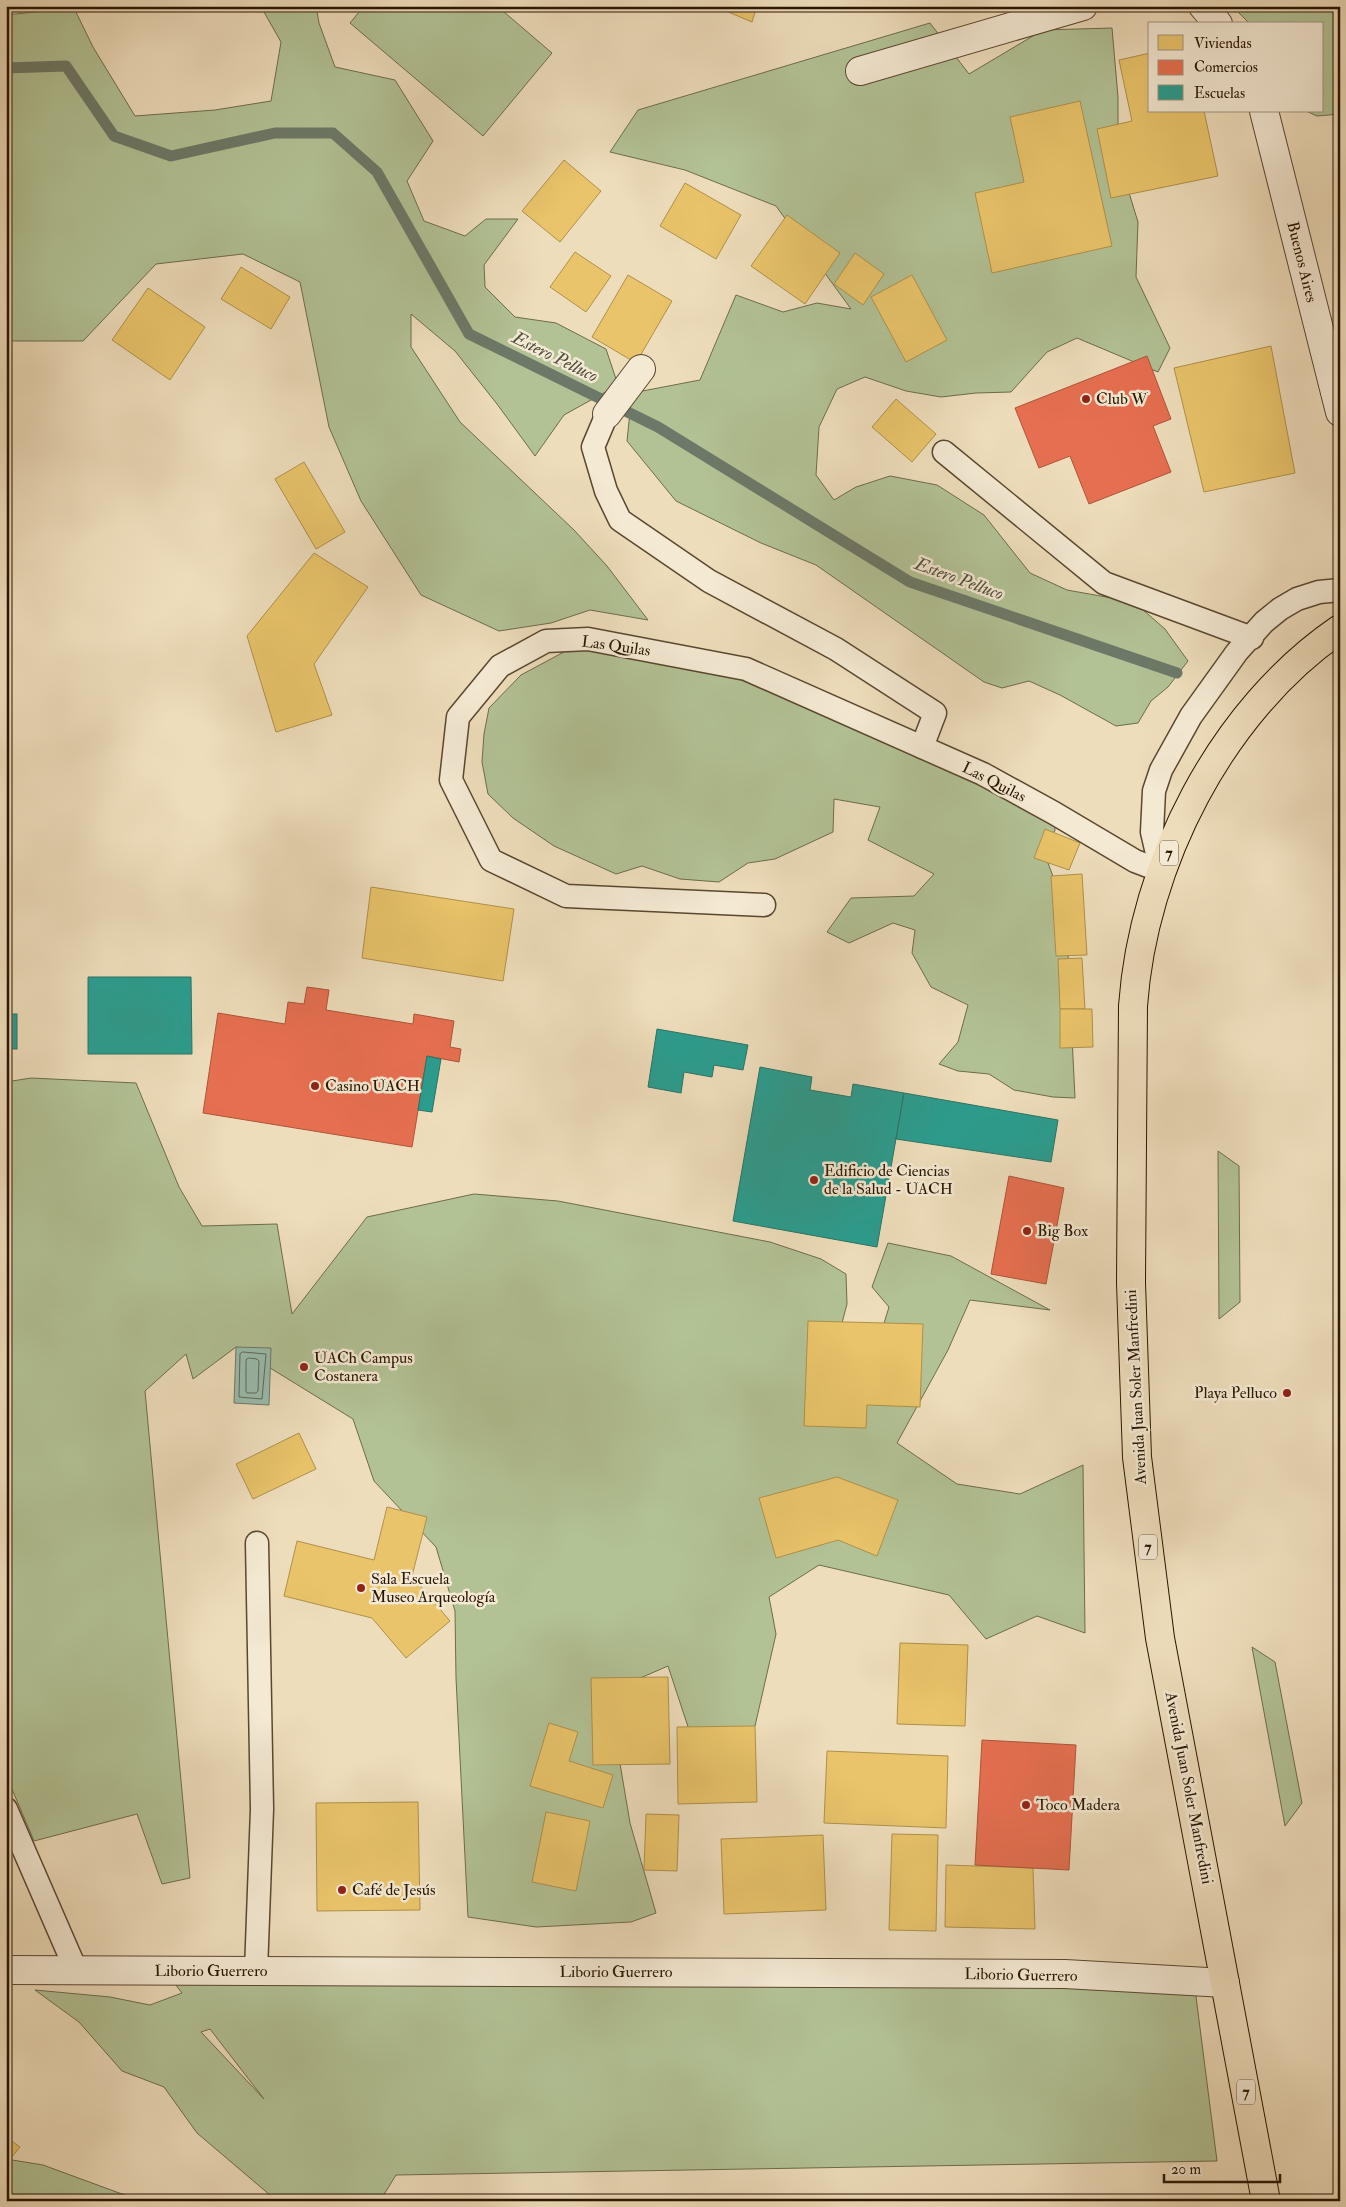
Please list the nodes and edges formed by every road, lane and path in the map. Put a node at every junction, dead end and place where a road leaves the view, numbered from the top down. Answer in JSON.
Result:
{"nodes":[{"id":1,"x":1083,"y":6,"type":"edge"},
{"id":2,"x":1203,"y":6,"type":"edge"},
{"id":3,"x":1216,"y":22,"type":"edge"},
{"id":4,"x":860,"y":71,"type":"dead end"},
{"id":5,"x":1264,"y":112,"type":"edge"},
{"id":6,"x":635,"y":377,"type":"dead end"},
{"id":7,"x":1340,"y":412,"type":"edge"},
{"id":8,"x":607,"y":414,"type":"joint"},
{"id":9,"x":944,"y":452,"type":"dead end"},
{"id":10,"x":1340,"y":590,"type":"edge"},
{"id":11,"x":1340,"y":628,"type":"edge"},
{"id":12,"x":1252,"y":638,"type":"junction"},
{"id":13,"x":922,"y":747,"type":"junction"},
{"id":14,"x":1161,"y":871,"type":"junction"},
{"id":15,"x":764,"y":905,"type":"dead end"},
{"id":16,"x":257,"y":1543,"type":"dead end"},
{"id":17,"x":6,"y":1809,"type":"edge"},
{"id":18,"x":6,"y":1970,"type":"edge"},
{"id":19,"x":76,"y":1970,"type":"junction"},
{"id":20,"x":256,"y":1971,"type":"junction"},
{"id":21,"x":1225,"y":1983,"type":"junction"},
{"id":22,"x":1266,"y":2201,"type":"edge"}],
"edges":[{"from":1,"to":4,"type":"street"},
{"from":2,"to":3,"type":"street"},
{"from":5,"to":7,"type":"street","name":"Buenos Aires"},
{"from":6,"to":8,"type":"street"},
{"from":8,"to":13,"type":"lane"},
{"from":9,"to":12,"type":"lane"},
{"from":10,"to":12,"type":"lane"},
{"from":11,"to":14,"type":"highway","name":"Avenida Juan Soler Manfredini","number":"7"},
{"from":12,"to":14,"type":"lane"},
{"from":13,"to":14,"type":"lane","name":"Las Quilas"},
{"from":13,"to":15,"type":"lane","name":"Las Quilas"},
{"from":14,"to":21,"type":"highway","name":"Avenida Juan Soler Manfredini","number":"7"},
{"from":16,"to":20,"type":"lane"},
{"from":17,"to":19,"type":"lane"},
{"from":18,"to":19,"type":"street","name":"Liborio Guerrero"},
{"from":19,"to":20,"type":"street","name":"Liborio Guerrero"},
{"from":20,"to":21,"type":"street","name":"Liborio Guerrero"},
{"from":21,"to":22,"type":"highway","name":"Avenida Juan Soler Manfredini","number":"7"}]}
